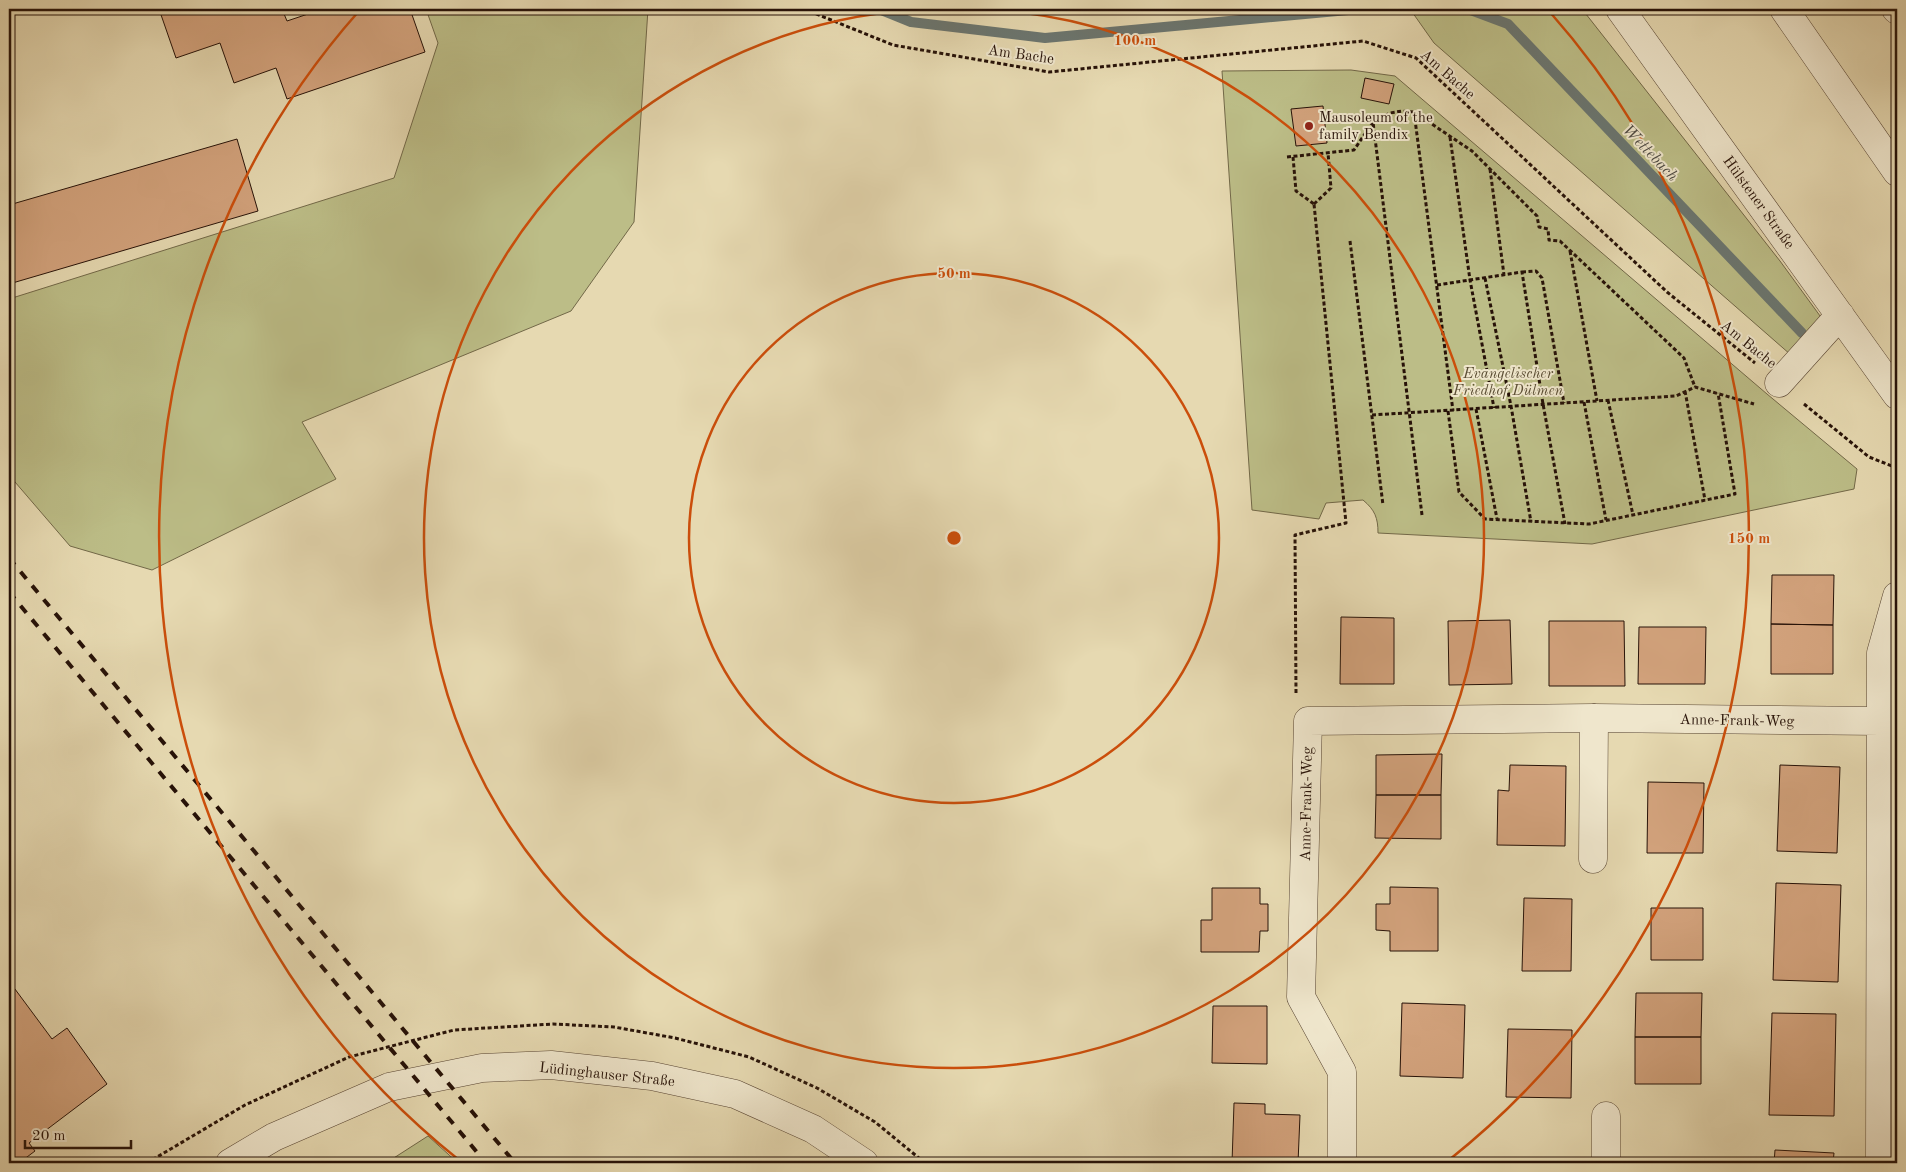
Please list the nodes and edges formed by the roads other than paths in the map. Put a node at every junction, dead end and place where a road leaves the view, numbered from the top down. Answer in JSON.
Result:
{"nodes":[{"id":1,"x":1620,"y":9,"type":"edge"},
{"id":2,"x":1784,"y":9,"type":"edge"},
{"id":3,"x":1897,"y":172,"type":"edge"},
{"id":4,"x":1840,"y":315,"type":"junction"},
{"id":5,"x":1779,"y":383,"type":"road end"},
{"id":6,"x":1897,"y":395,"type":"edge"},
{"id":7,"x":1897,"y":596,"type":"edge"},
{"id":8,"x":1594,"y":718,"type":"junction"},
{"id":9,"x":1880,"y":721,"type":"junction"},
{"id":10,"x":1890,"y":854,"type":"edge"},
{"id":11,"x":1593,"y":859,"type":"dead end"},
{"id":12,"x":1606,"y":1116,"type":"dead end"},
{"id":13,"x":230,"y":1163,"type":"edge"},
{"id":14,"x":864,"y":1163,"type":"edge"},
{"id":15,"x":1342,"y":1163,"type":"edge"},
{"id":16,"x":1606,"y":1163,"type":"edge"},
{"id":17,"x":1880,"y":1163,"type":"edge"}],
"edges":[{"from":1,"to":4,"type":"street","name":"Hülstener Straße"},
{"from":2,"to":3,"type":"street"},
{"from":4,"to":5,"type":"street"},
{"from":4,"to":6,"type":"street","name":"Hülstener Straße"},
{"from":7,"to":9,"type":"street"},
{"from":8,"to":9,"type":"street","name":"Anne-Frank-Weg"},
{"from":8,"to":11,"type":"street"},
{"from":8,"to":15,"type":"street","name":"Anne-Frank-Weg"},
{"from":9,"to":10,"type":"street"},
{"from":10,"to":17,"type":"street"},
{"from":12,"to":16,"type":"street"},
{"from":13,"to":14,"type":"street","name":"Lüdinghauser Straße"}]}
